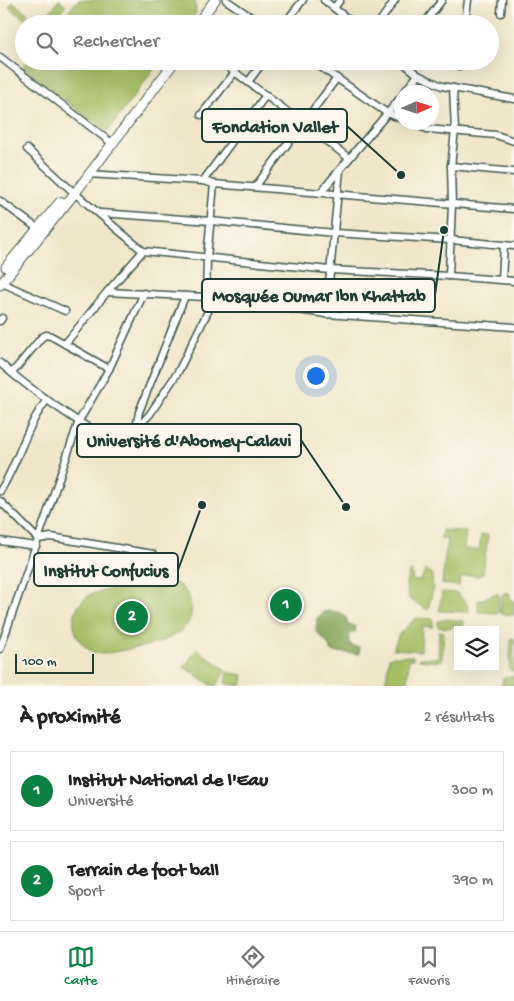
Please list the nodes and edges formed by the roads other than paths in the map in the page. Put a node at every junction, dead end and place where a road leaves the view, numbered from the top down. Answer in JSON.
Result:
{"nodes":[{"id":1,"x":215,"y":0,"type":"edge"},
{"id":2,"x":222,"y":0,"type":"edge"},
{"id":3,"x":226,"y":0,"type":"edge"},
{"id":4,"x":303,"y":0,"type":"edge"},
{"id":5,"x":324,"y":0,"type":"edge"},
{"id":6,"x":340,"y":0,"type":"edge"},
{"id":7,"x":395,"y":0,"type":"edge"},
{"id":8,"x":442,"y":0,"type":"edge"},
{"id":9,"x":468,"y":0,"type":"edge"},
{"id":10,"x":502,"y":0,"type":"edge"},
{"id":11,"x":334,"y":8,"type":"junction"},
{"id":12,"x":501,"y":13,"type":"dead end"},
{"id":13,"x":204,"y":15,"type":"edge"},
{"id":14,"x":211,"y":15,"type":"edge"},
{"id":15,"x":248,"y":15,"type":"edge"},
{"id":16,"x":291,"y":15,"type":"edge"},
{"id":17,"x":342,"y":15,"type":"edge"},
{"id":18,"x":384,"y":15,"type":"edge"},
{"id":19,"x":431,"y":15,"type":"edge"},
{"id":20,"x":466,"y":15,"type":"edge"},
{"id":21,"x":0,"y":57,"type":"edge"},
{"id":22,"x":15,"y":69,"type":"edge"},
{"id":23,"x":17,"y":70,"type":"edge"},
{"id":24,"x":162,"y":70,"type":"edge"},
{"id":25,"x":168,"y":70,"type":"edge"},
{"id":26,"x":232,"y":70,"type":"edge"},
{"id":27,"x":257,"y":70,"type":"edge"},
{"id":28,"x":325,"y":70,"type":"edge"},
{"id":29,"x":412,"y":70,"type":"edge"},
{"id":30,"x":235,"y":72,"type":"junction"},
{"id":31,"x":418,"y":75,"type":"junction"},
{"id":32,"x":336,"y":78,"type":"junction"},
{"id":33,"x":248,"y":82,"type":"junction"},
{"id":34,"x":410,"y":85,"type":"edge"},
{"id":35,"x":453,"y":88,"type":"junction"},
{"id":36,"x":266,"y":95,"type":"junction"},
{"id":37,"x":514,"y":99,"type":"edge"},
{"id":38,"x":394,"y":105,"type":"edge"},
{"id":39,"x":387,"y":113,"type":"junction"},
{"id":40,"x":200,"y":115,"type":"dead end"},
{"id":41,"x":394,"y":116,"type":"edge"},
{"id":42,"x":302,"y":123,"type":"junction"},
{"id":43,"x":439,"y":129,"type":"edge"},
{"id":44,"x":455,"y":130,"type":"junction"},
{"id":45,"x":514,"y":141,"type":"edge"},
{"id":46,"x":110,"y":142,"type":"junction"},
{"id":47,"x":27,"y":150,"type":"dead end"},
{"id":48,"x":349,"y":158,"type":"junction"},
{"id":49,"x":451,"y":166,"type":"junction"},
{"id":50,"x":340,"y":170,"type":"junction"},
{"id":51,"x":514,"y":172,"type":"edge"},
{"id":52,"x":88,"y":174,"type":"junction"},
{"id":53,"x":203,"y":181,"type":"junction"},
{"id":54,"x":214,"y":184,"type":"junction"},
{"id":55,"x":255,"y":187,"type":"junction"},
{"id":56,"x":73,"y":191,"type":"junction"},
{"id":57,"x":321,"y":192,"type":"junction"},
{"id":58,"x":337,"y":194,"type":"junction"},
{"id":59,"x":0,"y":201,"type":"edge"},
{"id":60,"x":452,"y":204,"type":"junction"},
{"id":61,"x":514,"y":208,"type":"edge"},
{"id":62,"x":101,"y":214,"type":"junction"},
{"id":63,"x":211,"y":221,"type":"junction"},
{"id":64,"x":37,"y":228,"type":"junction"},
{"id":65,"x":334,"y":233,"type":"junction"},
{"id":66,"x":451,"y":240,"type":"junction"},
{"id":67,"x":504,"y":245,"type":"junction"},
{"id":68,"x":514,"y":246,"type":"edge"},
{"id":69,"x":143,"y":251,"type":"junction"},
{"id":70,"x":207,"y":258,"type":"junction"},
{"id":71,"x":330,"y":270,"type":"junction"},
{"id":72,"x":449,"y":276,"type":"junction"},
{"id":73,"x":502,"y":279,"type":"junction"},
{"id":74,"x":1,"y":281,"type":"edge"},
{"id":75,"x":514,"y":281,"type":"edge"},
{"id":76,"x":106,"y":292,"type":"junction"},
{"id":77,"x":144,"y":293,"type":"junction"},
{"id":78,"x":185,"y":296,"type":"junction"},
{"id":79,"x":206,"y":297,"type":"junction"},
{"id":80,"x":214,"y":299,"type":"junction"},
{"id":81,"x":65,"y":311,"type":"dead end"},
{"id":82,"x":326,"y":314,"type":"junction"},
{"id":83,"x":514,"y":327,"type":"edge"},
{"id":84,"x":65,"y":344,"type":"junction"},
{"id":85,"x":0,"y":363,"type":"edge"},
{"id":86,"x":109,"y":369,"type":"junction"},
{"id":87,"x":12,"y":373,"type":"junction"},
{"id":88,"x":46,"y":400,"type":"junction"},
{"id":89,"x":79,"y":421,"type":"junction"},
{"id":90,"x":136,"y":429,"type":"junction"},
{"id":91,"x":0,"y":491,"type":"edge"},
{"id":92,"x":0,"y":501,"type":"edge"},
{"id":93,"x":0,"y":541,"type":"edge"},
{"id":94,"x":37,"y":542,"type":"junction"},
{"id":95,"x":153,"y":554,"type":"dead end"},
{"id":96,"x":0,"y":649,"type":"edge"}],
"edges":[{"from":1,"to":13,"type":"main road"},
{"from":2,"to":14,"type":"main road"},
{"from":3,"to":15,"type":"street"},
{"from":4,"to":16,"type":"street"},
{"from":5,"to":11,"type":"street"},
{"from":6,"to":11,"type":"street"},
{"from":7,"to":18,"type":"street"},
{"from":8,"to":19,"type":"street"},
{"from":9,"to":20,"type":"street"},
{"from":10,"to":12,"type":"street"},
{"from":11,"to":17,"type":"street"},
{"from":21,"to":22,"type":"street"},
{"from":23,"to":46,"type":"street"},
{"from":24,"to":46,"type":"main road"},
{"from":25,"to":46,"type":"main road"},
{"from":26,"to":30,"type":"street"},
{"from":27,"to":33,"type":"street"},
{"from":28,"to":32,"type":"street"},
{"from":29,"to":31,"type":"street"},
{"from":30,"to":33,"type":"street"},
{"from":30,"to":40,"type":"street"},
{"from":31,"to":34,"type":"street"},
{"from":31,"to":35,"type":"street"},
{"from":32,"to":39,"type":"street"},
{"from":32,"to":42,"type":"street"},
{"from":33,"to":36,"type":"street"},
{"from":35,"to":37,"type":"street"},
{"from":35,"to":44,"type":"street"},
{"from":36,"to":42,"type":"street"},
{"from":36,"to":53,"type":"street"},
{"from":38,"to":39,"type":"street"},
{"from":39,"to":41,"type":"street"},
{"from":39,"to":48,"type":"street"},
{"from":42,"to":48,"type":"street"},
{"from":42,"to":55,"type":"street"},
{"from":43,"to":44,"type":"street"},
{"from":44,"to":45,"type":"street"},
{"from":44,"to":49,"type":"street"},
{"from":46,"to":52,"type":"main road"},
{"from":46,"to":56,"type":"main road"},
{"from":47,"to":56,"type":"street"},
{"from":48,"to":50,"type":"street"},
{"from":49,"to":51,"type":"street"},
{"from":49,"to":60,"type":"street"},
{"from":50,"to":57,"type":"street"},
{"from":50,"to":58,"type":"street"},
{"from":52,"to":53,"type":"street"},
{"from":52,"to":56,"type":"main road"},
{"from":53,"to":54,"type":"street"},
{"from":54,"to":55,"type":"street"},
{"from":54,"to":63,"type":"street"},
{"from":55,"to":57,"type":"street"},
{"from":56,"to":62,"type":"street"},
{"from":56,"to":64,"type":"main road"},
{"from":56,"to":74,"type":"main road"},
{"from":57,"to":58,"type":"street"},
{"from":58,"to":60,"type":"street"},
{"from":58,"to":65,"type":"street"},
{"from":59,"to":64,"type":"street"},
{"from":60,"to":61,"type":"street"},
{"from":60,"to":66,"type":"street"},
{"from":62,"to":63,"type":"street"},
{"from":62,"to":69,"type":"street"},
{"from":63,"to":65,"type":"street"},
{"from":63,"to":70,"type":"street"},
{"from":64,"to":74,"type":"main road"},
{"from":65,"to":66,"type":"street"},
{"from":65,"to":71,"type":"street"},
{"from":66,"to":67,"type":"street"},
{"from":66,"to":72,"type":"street"},
{"from":67,"to":68,"type":"street"},
{"from":67,"to":73,"type":"street"},
{"from":69,"to":70,"type":"street"},
{"from":69,"to":76,"type":"street"},
{"from":70,"to":71,"type":"street"},
{"from":70,"to":79,"type":"street"},
{"from":71,"to":72,"type":"street"},
{"from":71,"to":82,"type":"street"},
{"from":72,"to":73,"type":"street"},
{"from":73,"to":75,"type":"street"},
{"from":74,"to":81,"type":"street"},
{"from":76,"to":77,"type":"street"},
{"from":76,"to":84,"type":"street"},
{"from":77,"to":78,"type":"street"},
{"from":77,"to":86,"type":"street"},
{"from":78,"to":79,"type":"street"},
{"from":78,"to":90,"type":"street"},
{"from":79,"to":80,"type":"street"},
{"from":80,"to":82,"type":"street"},
{"from":80,"to":90,"type":"street"},
{"from":82,"to":83,"type":"street"},
{"from":84,"to":86,"type":"street"},
{"from":84,"to":87,"type":"street"},
{"from":85,"to":87,"type":"street"},
{"from":86,"to":89,"type":"street"},
{"from":87,"to":88,"type":"street"},
{"from":88,"to":89,"type":"street"},
{"from":88,"to":91,"type":"street"},
{"from":89,"to":90,"type":"street"},
{"from":89,"to":94,"type":"street"},
{"from":92,"to":94,"type":"street"},
{"from":93,"to":94,"type":"street"},
{"from":94,"to":95,"type":"street"},
{"from":94,"to":96,"type":"street"}]}
